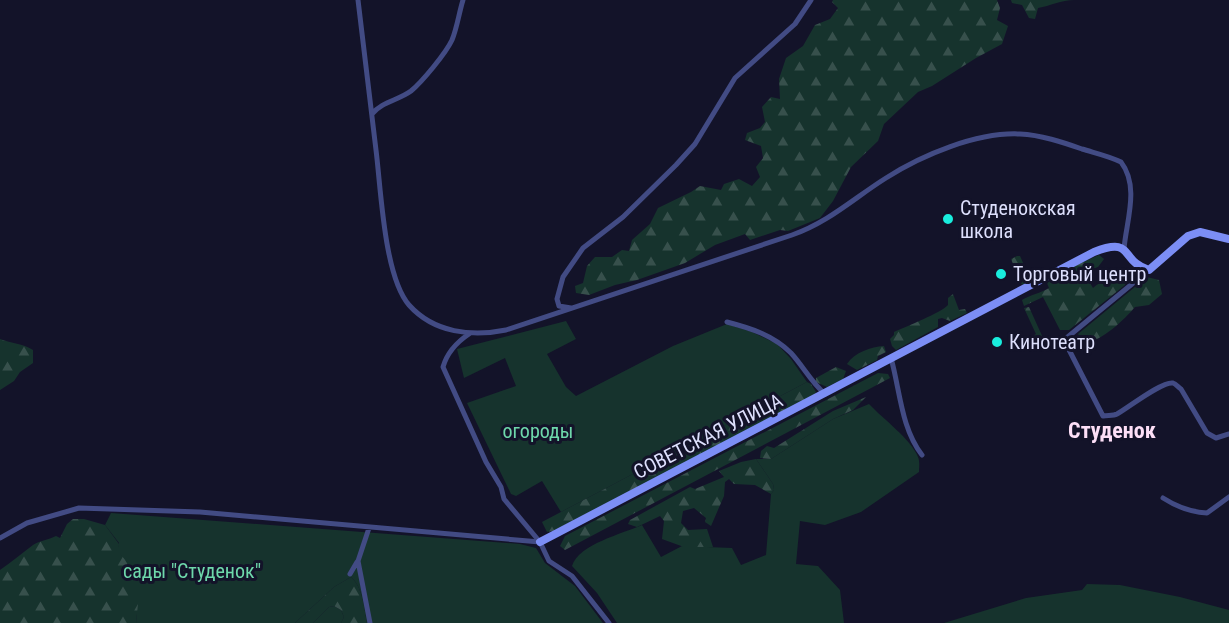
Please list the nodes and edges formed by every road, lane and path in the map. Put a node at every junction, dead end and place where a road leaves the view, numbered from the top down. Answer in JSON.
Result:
{"nodes":[{"id":1,"x":358,"y":0,"type":"edge"},
{"id":2,"x":463,"y":0,"type":"edge"},
{"id":3,"x":811,"y":0,"type":"edge"},
{"id":4,"x":372,"y":114,"type":"junction"},
{"id":5,"x":1229,"y":239,"type":"edge"},
{"id":6,"x":1124,"y":249,"type":"junction"},
{"id":7,"x":1149,"y":270,"type":"junction"},
{"id":8,"x":573,"y":308,"type":"junction"},
{"id":9,"x":727,"y":322,"type":"dead end"},
{"id":10,"x":469,"y":333,"type":"junction"},
{"id":11,"x":891,"y":358,"type":"junction"},
{"id":12,"x":825,"y":394,"type":"junction"},
{"id":13,"x":1229,"y":434,"type":"edge"},
{"id":14,"x":922,"y":455,"type":"dead end"},
{"id":15,"x":1229,"y":497,"type":"edge"},
{"id":16,"x":1163,"y":498,"type":"dead end"},
{"id":17,"x":369,"y":528,"type":"junction"},
{"id":18,"x":0,"y":538,"type":"edge"},
{"id":19,"x":540,"y":542,"type":"junction"},
{"id":20,"x":358,"y":561,"type":"junction"},
{"id":21,"x":350,"y":574,"type":"dead end"},
{"id":22,"x":370,"y":623,"type":"edge"},
{"id":23,"x":609,"y":623,"type":"edge"}],
"edges":[{"from":1,"to":4,"type":"street"},
{"from":2,"to":4,"type":"street"},
{"from":3,"to":8,"type":"street"},
{"from":4,"to":10,"type":"street"},
{"from":5,"to":7,"type":"street"},
{"from":6,"to":7,"type":"street"},
{"from":6,"to":8,"type":"street"},
{"from":6,"to":11,"type":"street","name":"СОВЕТСКАЯ УЛИЦА"},
{"from":7,"to":13,"type":"street"},
{"from":8,"to":10,"type":"street"},
{"from":9,"to":12,"type":"street"},
{"from":10,"to":19,"type":"street"},
{"from":11,"to":12,"type":"street","name":"СОВЕТСКАЯ УЛИЦА"},
{"from":11,"to":14,"type":"street"},
{"from":12,"to":19,"type":"street","name":"СОВЕТСКАЯ УЛИЦА"},
{"from":15,"to":16,"type":"street"},
{"from":17,"to":18,"type":"street"},
{"from":17,"to":19,"type":"street"},
{"from":17,"to":20,"type":"street"},
{"from":19,"to":23,"type":"street"},
{"from":20,"to":21,"type":"street"},
{"from":20,"to":22,"type":"street"}]}
